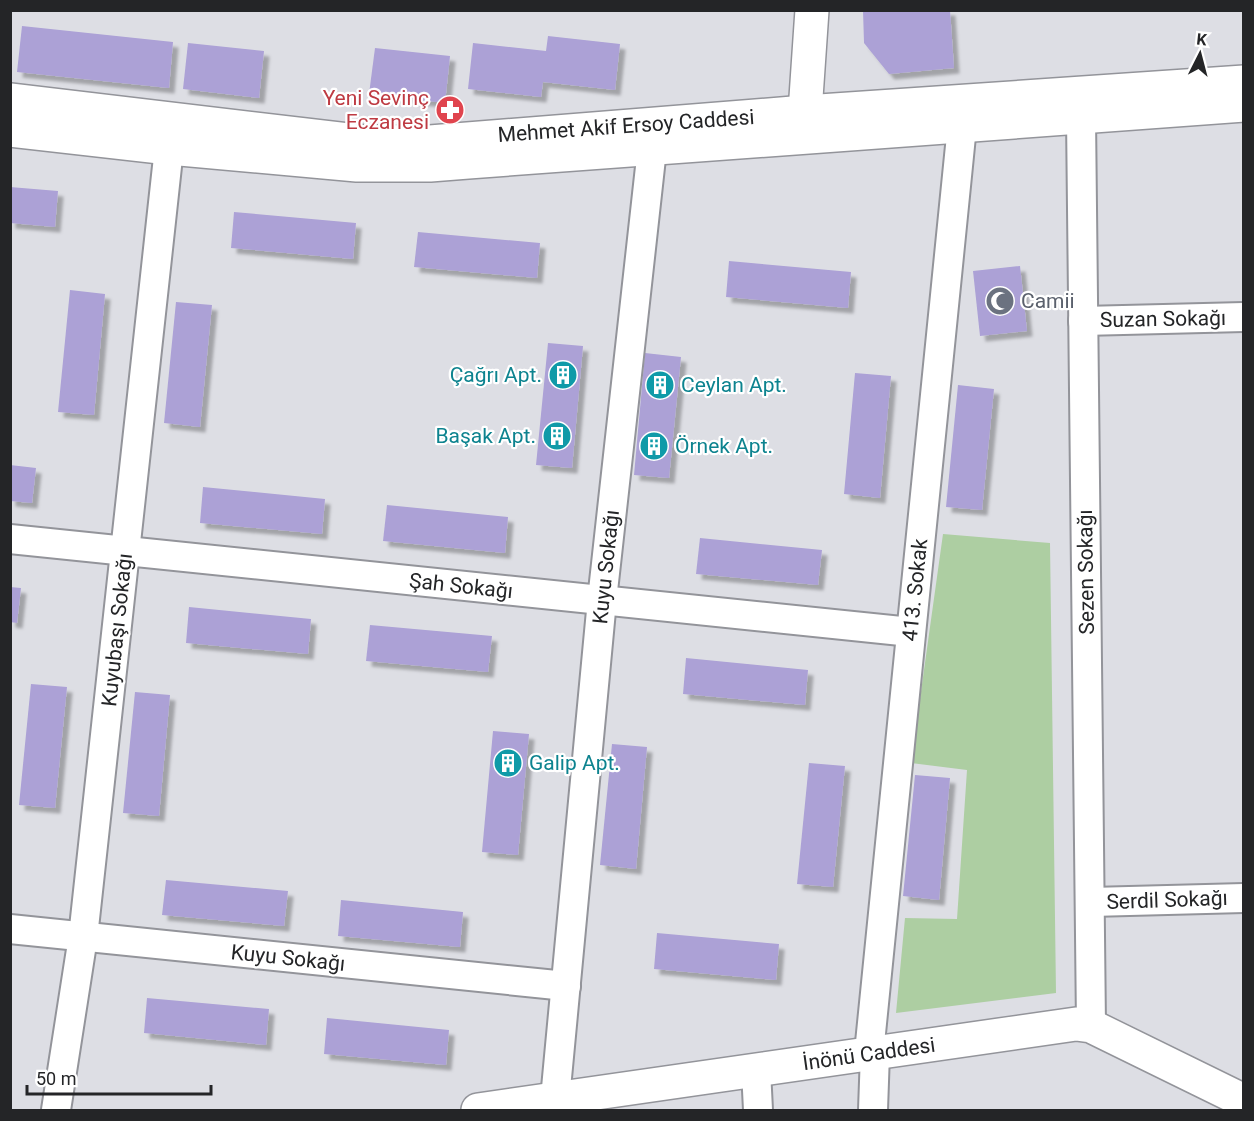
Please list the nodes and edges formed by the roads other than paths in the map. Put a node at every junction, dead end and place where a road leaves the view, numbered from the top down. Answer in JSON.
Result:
{"nodes":[{"id":1,"x":812,"y":10,"type":"edge"},
{"id":2,"x":1244,"y":82,"type":"edge"},
{"id":3,"x":10,"y":100,"type":"edge"},
{"id":4,"x":1244,"y":105,"type":"edge"},
{"id":5,"x":805,"y":112,"type":"junction"},
{"id":6,"x":1081,"y":117,"type":"junction"},
{"id":7,"x":962,"y":126,"type":"junction"},
{"id":8,"x":10,"y":130,"type":"edge"},
{"id":9,"x":169,"y":148,"type":"junction"},
{"id":10,"x":652,"y":149,"type":"junction"},
{"id":11,"x":1244,"y":317,"type":"edge"},
{"id":12,"x":1083,"y":321,"type":"junction"},
{"id":13,"x":10,"y":539,"type":"edge"},
{"id":14,"x":126,"y":551,"type":"junction"},
{"id":15,"x":602,"y":600,"type":"junction"},
{"id":16,"x":911,"y":632,"type":"junction"},
{"id":17,"x":1244,"y":897,"type":"edge"},
{"id":18,"x":1091,"y":902,"type":"junction"},
{"id":19,"x":10,"y":930,"type":"edge"},
{"id":20,"x":82,"y":937,"type":"junction"},
{"id":21,"x":566,"y":986,"type":"junction"},
{"id":22,"x":1091,"y":1026,"type":"junction"},
{"id":23,"x":872,"y":1053,"type":"junction"},
{"id":24,"x":756,"y":1070,"type":"junction"},
{"id":25,"x":555,"y":1099,"type":"junction"},
{"id":26,"x":1244,"y":1101,"type":"edge"},
{"id":27,"x":597,"y":1102,"type":"edge"},
{"id":28,"x":56,"y":1110,"type":"edge"},
{"id":29,"x":478,"y":1110,"type":"edge"},
{"id":30,"x":758,"y":1110,"type":"edge"},
{"id":31,"x":873,"y":1110,"type":"edge"}],
"edges":[{"from":1,"to":5,"type":"main road"},
{"from":2,"to":5,"type":"main road","name":"Mehmet Akif Ersoy Caddesi"},
{"from":3,"to":5,"type":"main road","name":"Mehmet Akif Ersoy Caddesi"},
{"from":4,"to":6,"type":"main road","name":"Mehmet Akif Ersoy Caddesi"},
{"from":6,"to":7,"type":"main road","name":"Mehmet Akif Ersoy Caddesi"},
{"from":6,"to":12,"type":"street","name":"Sezen Sokağı"},
{"from":7,"to":10,"type":"main road","name":"Mehmet Akif Ersoy Caddesi"},
{"from":7,"to":16,"type":"street","name":"413. Sokak"},
{"from":8,"to":9,"type":"main road","name":"Mehmet Akif Ersoy Caddesi"},
{"from":9,"to":10,"type":"main road","name":"Mehmet Akif Ersoy Caddesi"},
{"from":9,"to":14,"type":"street","name":"Kuyubaşı Sokağı"},
{"from":10,"to":15,"type":"street","name":"Kuyu Sokağı"},
{"from":11,"to":12,"type":"street","name":"Suzan Sokağı"},
{"from":12,"to":18,"type":"street","name":"Sezen Sokağı"},
{"from":13,"to":14,"type":"street","name":"Şah Sokağı"},
{"from":14,"to":15,"type":"street","name":"Şah Sokağı"},
{"from":14,"to":20,"type":"street","name":"Kuyubaşı Sokağı"},
{"from":15,"to":16,"type":"street","name":"Şah Sokağı"},
{"from":15,"to":21,"type":"street","name":"Kuyu Sokağı"},
{"from":16,"to":23,"type":"street","name":"413. Sokak"},
{"from":17,"to":18,"type":"street","name":"Serdil Sokağı"},
{"from":18,"to":22,"type":"street","name":"Sezen Sokağı"},
{"from":19,"to":20,"type":"street","name":"Kuyu Sokağı"},
{"from":20,"to":21,"type":"street","name":"Kuyu Sokağı"},
{"from":20,"to":28,"type":"street","name":"Kuyubaşı Sokağı"},
{"from":21,"to":25,"type":"street","name":"Kuyu Sokağı"},
{"from":22,"to":23,"type":"main road","name":"İnönü Caddesi"},
{"from":22,"to":26,"type":"main road","name":"İnönü Caddesi"},
{"from":23,"to":24,"type":"main road","name":"İnönü Caddesi"},
{"from":23,"to":31,"type":"street","name":"413. Sokak"},
{"from":24,"to":27,"type":"main road","name":"İnönü Caddesi"},
{"from":24,"to":30,"type":"street"},
{"from":25,"to":27,"type":"main road","name":"İnönü Caddesi"},
{"from":25,"to":29,"type":"main road","name":"İnönü Caddesi"}]}
